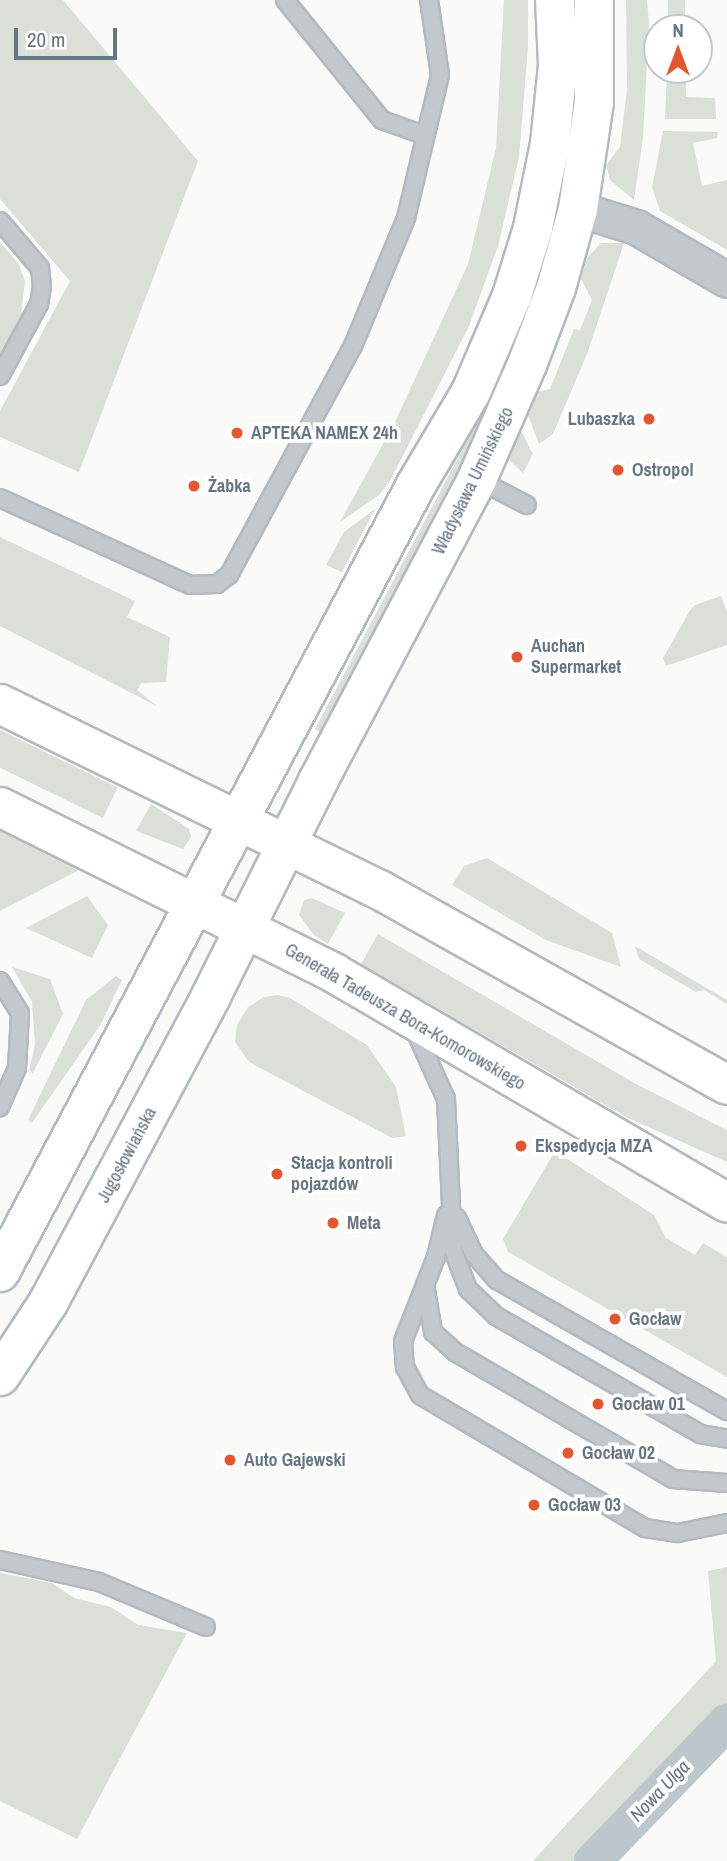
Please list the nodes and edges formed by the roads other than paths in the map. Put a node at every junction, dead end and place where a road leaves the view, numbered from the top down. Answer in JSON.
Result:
{"nodes":[{"id":1,"x":285,"y":0,"type":"edge"},
{"id":2,"x":429,"y":0,"type":"edge"},
{"id":3,"x":555,"y":0,"type":"edge"},
{"id":4,"x":594,"y":0,"type":"edge"},
{"id":5,"x":424,"y":135,"type":"junction"},
{"id":6,"x":578,"y":208,"type":"junction"},
{"id":7,"x":0,"y":221,"type":"edge"},
{"id":8,"x":727,"y":280,"type":"edge"},
{"id":9,"x":0,"y":376,"type":"edge"},
{"id":10,"x":477,"y":479,"type":"junction"},
{"id":11,"x":0,"y":498,"type":"edge"},
{"id":12,"x":527,"y":505,"type":"dead end"},
{"id":13,"x":0,"y":704,"type":"edge"},
{"id":14,"x":0,"y":807,"type":"edge"},
{"id":15,"x":239,"y":820,"type":"junction"},
{"id":16,"x":286,"y":842,"type":"junction"},
{"id":17,"x":192,"y":902,"type":"junction"},
{"id":18,"x":245,"y":929,"type":"junction"},
{"id":19,"x":0,"y":981,"type":"edge"},
{"id":20,"x":404,"y":1014,"type":"junction"},
{"id":21,"x":727,"y":1085,"type":"edge"},
{"id":22,"x":0,"y":1107,"type":"edge"},
{"id":23,"x":449,"y":1181,"type":"junction"},
{"id":24,"x":727,"y":1203,"type":"edge"},
{"id":25,"x":0,"y":1272,"type":"edge"},
{"id":26,"x":427,"y":1281,"type":"junction"},
{"id":27,"x":0,"y":1376,"type":"edge"},
{"id":28,"x":727,"y":1411,"type":"edge"},
{"id":29,"x":727,"y":1439,"type":"edge"},
{"id":30,"x":727,"y":1483,"type":"edge"},
{"id":31,"x":727,"y":1523,"type":"edge"},
{"id":32,"x":0,"y":1560,"type":"edge"},
{"id":33,"x":206,"y":1628,"type":"dead end"}],
"edges":[{"from":1,"to":5,"type":"lane"},
{"from":2,"to":5,"type":"lane"},
{"from":3,"to":15,"type":"street"},
{"from":4,"to":6,"type":"street","name":"Władysława Umińskiego"},
{"from":5,"to":11,"type":"lane"},
{"from":6,"to":8,"type":"street"},
{"from":6,"to":10,"type":"street","name":"Władysława Umińskiego"},
{"from":7,"to":9,"type":"lane"},
{"from":10,"to":12,"type":"lane"},
{"from":10,"to":16,"type":"street","name":"Władysława Umińskiego"},
{"from":13,"to":15,"type":"street"},
{"from":14,"to":17,"type":"street","name":"Generała Tadeusza Bora-Komorowskiego"},
{"from":15,"to":16,"type":"street"},
{"from":15,"to":17,"type":"street"},
{"from":16,"to":18,"type":"street","name":"Władysława Umińskiego"},
{"from":16,"to":21,"type":"street"},
{"from":17,"to":18,"type":"street","name":"Generała Tadeusza Bora-Komorowskiego"},
{"from":17,"to":25,"type":"street"},
{"from":18,"to":20,"type":"street","name":"Generała Tadeusza Bora-Komorowskiego"},
{"from":18,"to":27,"type":"street","name":"Jugosłowiańska"},
{"from":19,"to":22,"type":"lane"},
{"from":20,"to":23,"type":"lane"},
{"from":20,"to":24,"type":"street","name":"Generała Tadeusza Bora-Komorowskiego"},
{"from":23,"to":26,"type":"lane"},
{"from":23,"to":28,"type":"lane"},
{"from":23,"to":29,"type":"lane"},
{"from":26,"to":30,"type":"lane"},
{"from":26,"to":31,"type":"lane"},
{"from":32,"to":33,"type":"lane"}]}
